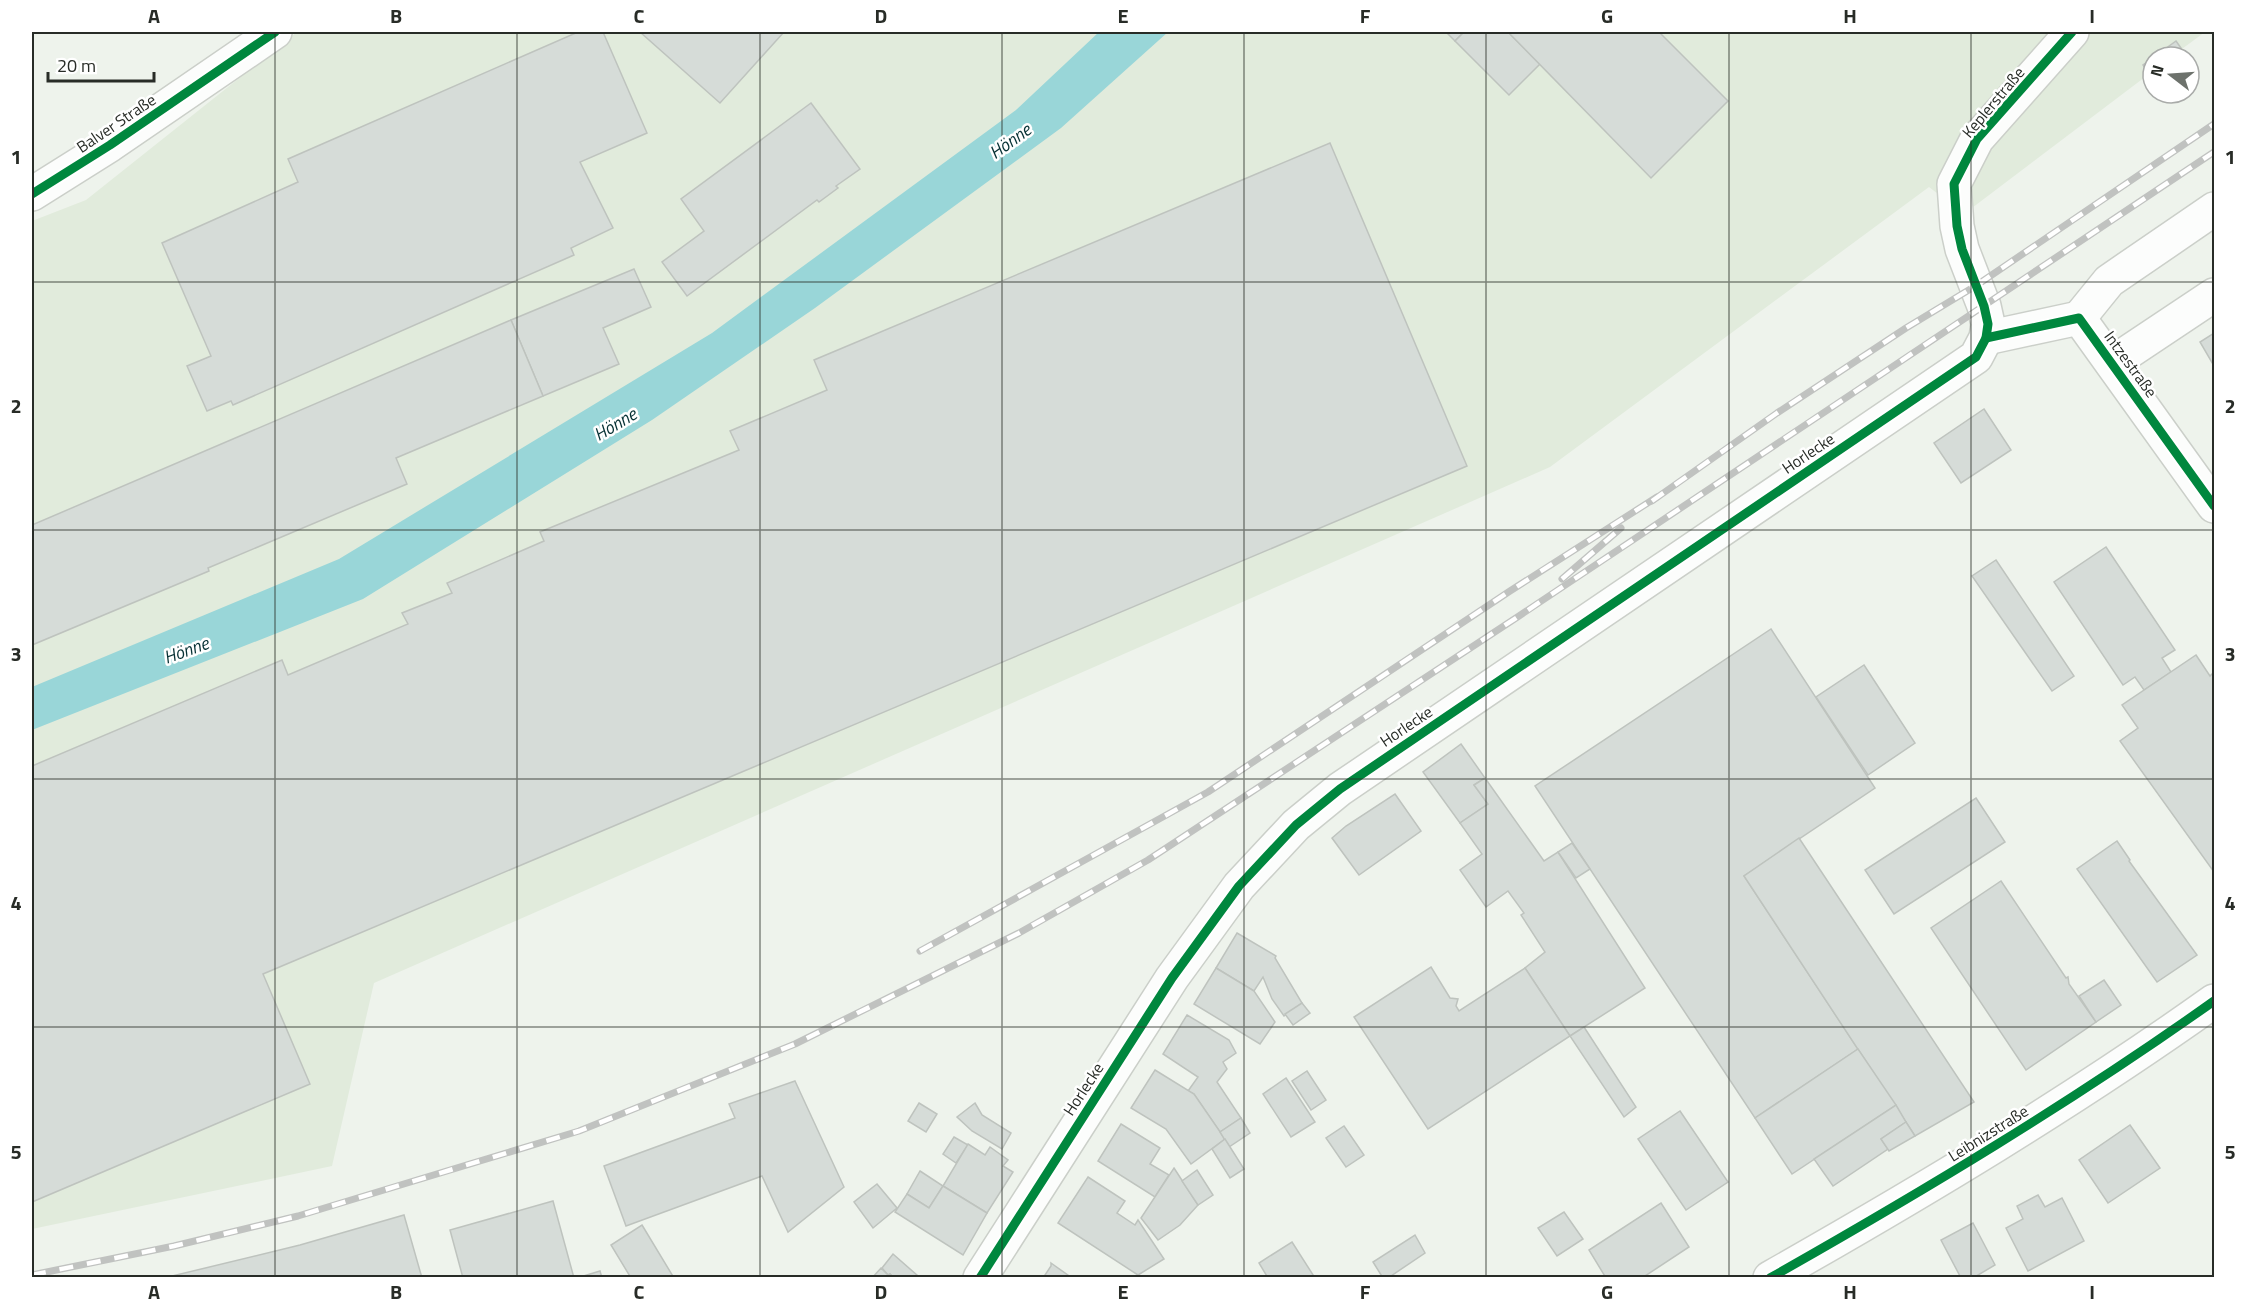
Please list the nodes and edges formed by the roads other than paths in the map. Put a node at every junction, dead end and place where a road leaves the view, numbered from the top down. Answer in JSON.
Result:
{"nodes":[{"id":1,"x":275,"y":32,"type":"edge"},
{"id":2,"x":2072,"y":32,"type":"edge"},
{"id":3,"x":32,"y":194,"type":"edge"},
{"id":4,"x":2214,"y":209,"type":"edge"},
{"id":5,"x":2214,"y":295,"type":"edge"},
{"id":6,"x":2079,"y":318,"type":"junction"},
{"id":7,"x":1986,"y":338,"type":"junction"},
{"id":8,"x":2112,"y":363,"type":"junction"},
{"id":9,"x":2214,"y":506,"type":"edge"},
{"id":10,"x":2214,"y":1001,"type":"edge"},
{"id":11,"x":980,"y":1278,"type":"edge"},
{"id":12,"x":1770,"y":1278,"type":"edge"}],
"edges":[{"from":1,"to":3,"type":"street","name":"Balver Straße"},
{"from":2,"to":7,"type":"street","name":"Keplerstraße"},
{"from":4,"to":6,"type":"street"},
{"from":5,"to":8,"type":"street"},
{"from":6,"to":7,"type":"street"},
{"from":6,"to":8,"type":"street","name":"Intzestraße"},
{"from":7,"to":11,"type":"street","name":"Horlecke"},
{"from":8,"to":9,"type":"street","name":"Intzestraße"},
{"from":10,"to":12,"type":"street","name":"Leibnizstraße"}]}
